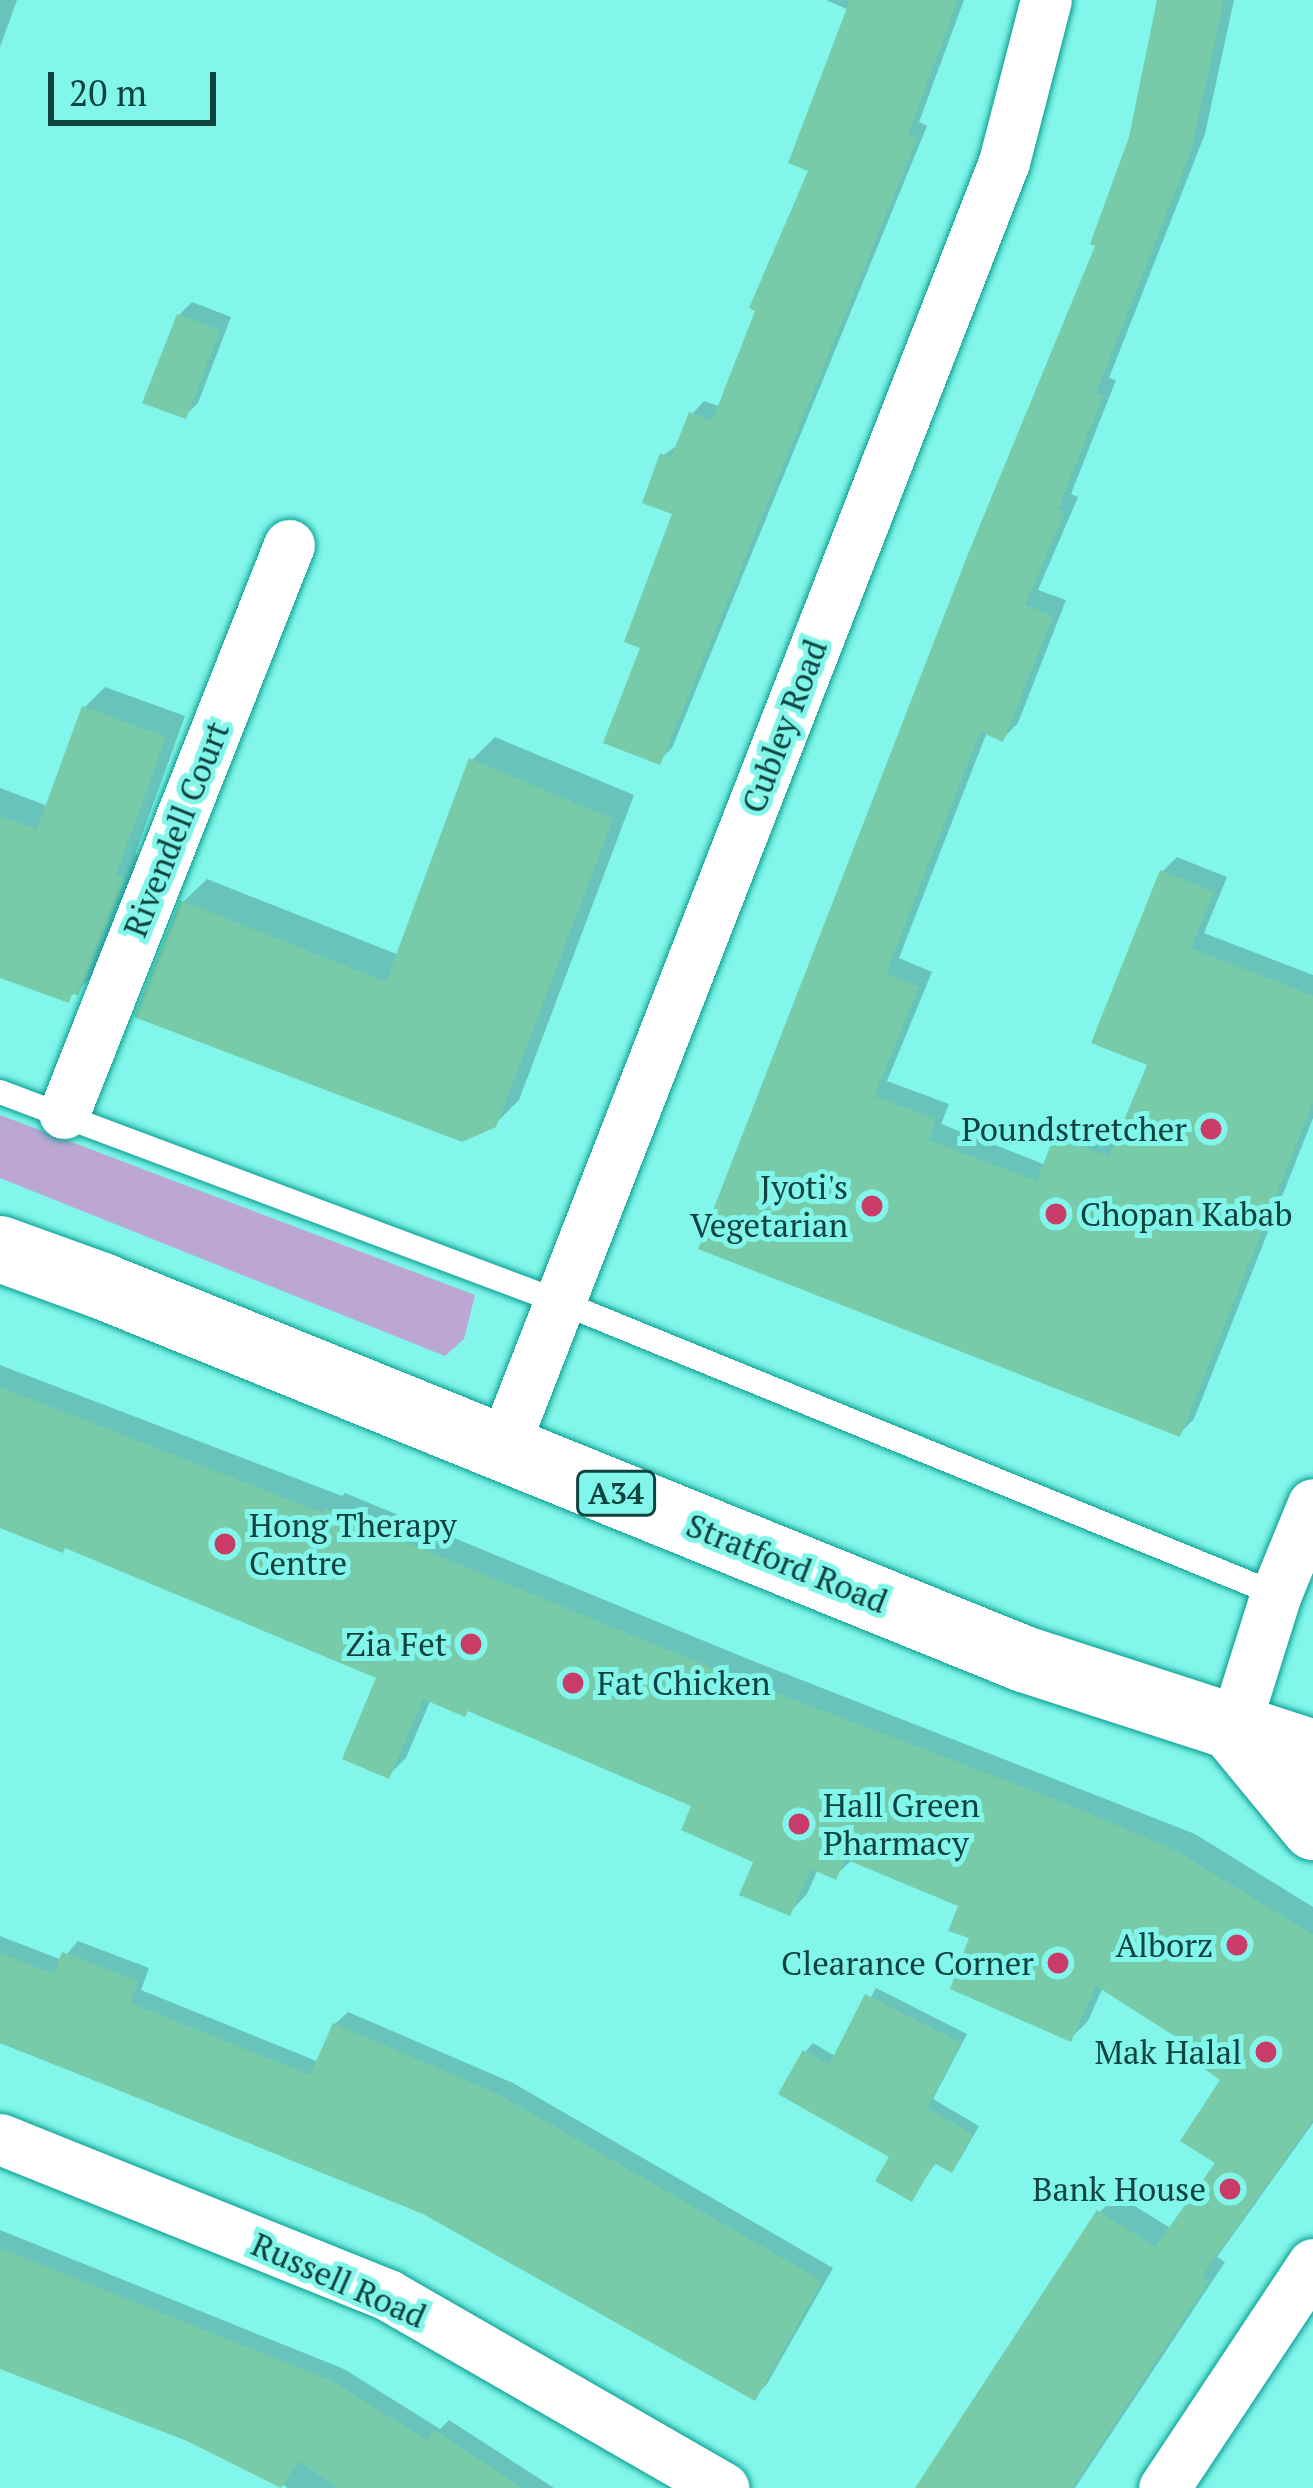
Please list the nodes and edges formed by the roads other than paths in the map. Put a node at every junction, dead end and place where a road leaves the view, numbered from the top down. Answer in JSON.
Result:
{"nodes":[{"id":1,"x":1046,"y":0,"type":"edge"},
{"id":2,"x":289,"y":545,"type":"dead end"},
{"id":3,"x":0,"y":1092,"type":"edge"},
{"id":4,"x":64,"y":1113,"type":"junction"},
{"id":5,"x":0,"y":1250,"type":"edge"},
{"id":6,"x":560,"y":1302,"type":"junction"},
{"id":7,"x":503,"y":1447,"type":"junction"},
{"id":8,"x":1311,"y":1518,"type":"edge"},
{"id":9,"x":1276,"y":1594,"type":"junction"},
{"id":10,"x":1233,"y":1731,"type":"junction"},
{"id":11,"x":1313,"y":1754,"type":"edge"},
{"id":12,"x":1313,"y":1828,"type":"edge"},
{"id":13,"x":0,"y":2139,"type":"edge"},
{"id":14,"x":1313,"y":2264,"type":"edge"},
{"id":15,"x":724,"y":2488,"type":"edge"},
{"id":16,"x":1164,"y":2488,"type":"edge"}],
"edges":[{"from":1,"to":6,"type":"street","name":"Cubley Road"},
{"from":2,"to":4,"type":"street","name":"Rivendell Court"},
{"from":3,"to":4,"type":"lane"},
{"from":4,"to":6,"type":"lane"},
{"from":5,"to":7,"type":"highway","name":"Stratford Road","number":"A34"},
{"from":6,"to":7,"type":"street","name":"Cubley Road"},
{"from":6,"to":9,"type":"lane"},
{"from":7,"to":10,"type":"highway","name":"Stratford Road","number":"A34"},
{"from":8,"to":9,"type":"street"},
{"from":9,"to":10,"type":"street"},
{"from":10,"to":11,"type":"highway","name":"Stratford Road","number":"A34"},
{"from":10,"to":12,"type":"street"},
{"from":13,"to":15,"type":"street","name":"Russell Road"},
{"from":14,"to":16,"type":"street"}]}
